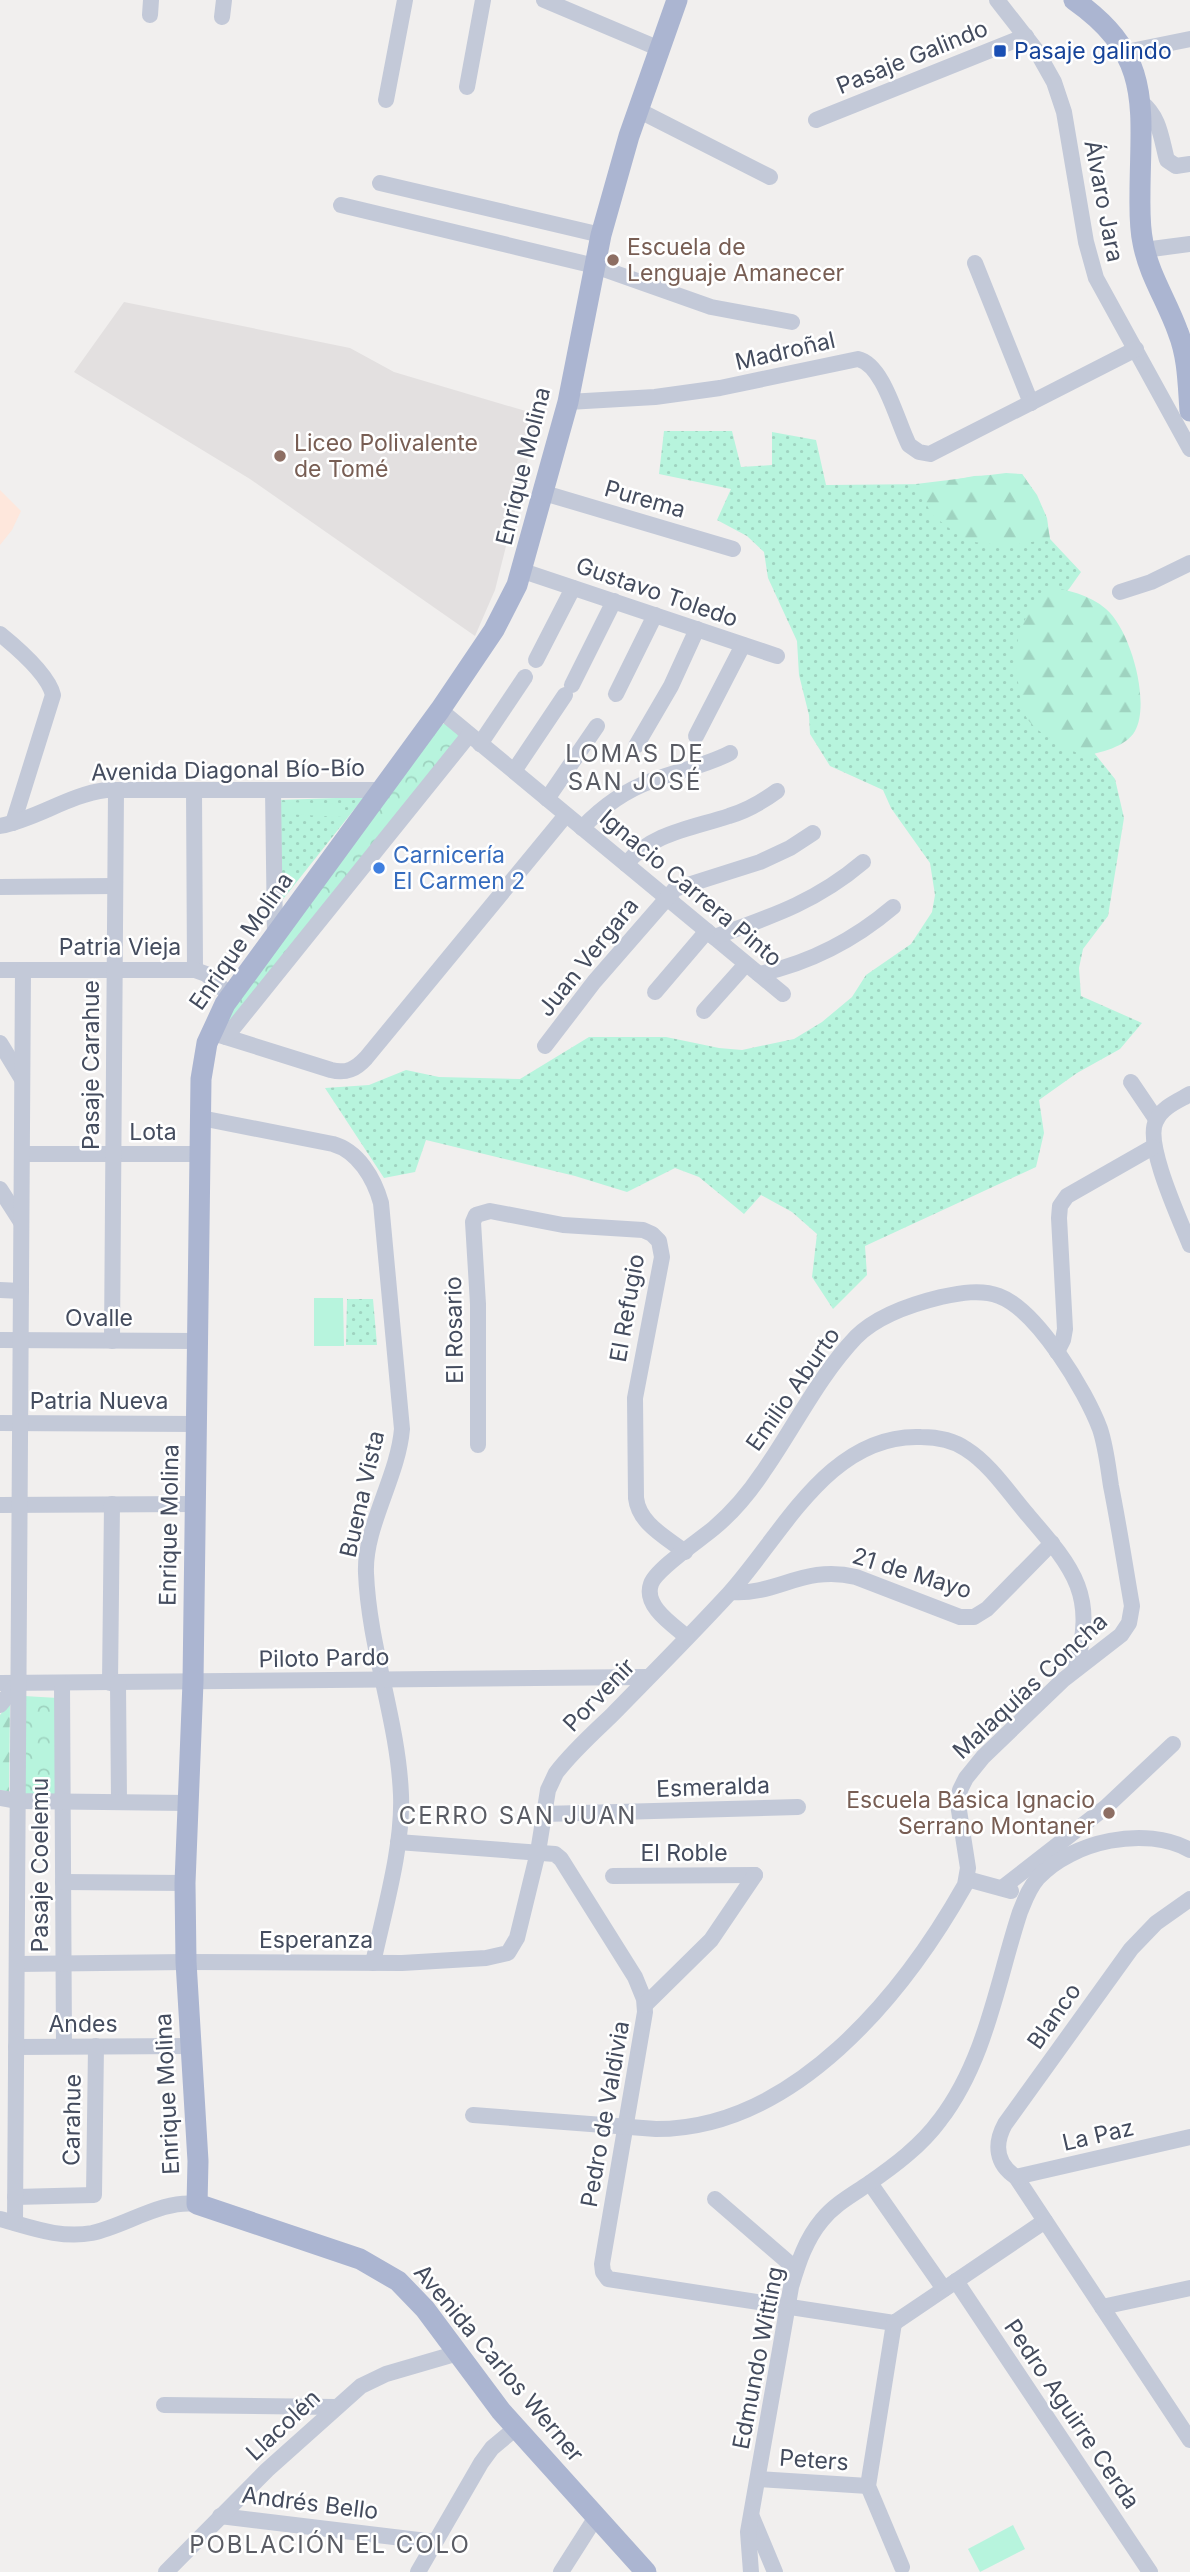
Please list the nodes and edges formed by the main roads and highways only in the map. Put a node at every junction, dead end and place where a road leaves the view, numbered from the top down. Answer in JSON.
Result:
{"nodes":[{"id":1,"x":677,"y":0,"type":"edge"},
{"id":2,"x":1074,"y":0,"type":"edge"},
{"id":3,"x":1184,"y":331,"type":"edge"},
{"id":4,"x":1190,"y":402,"type":"edge"},
{"id":5,"x":1190,"y":411,"type":"edge"},
{"id":6,"x":197,"y":2204,"type":"joint"},
{"id":7,"x":646,"y":2572,"type":"edge"}],
"edges":[{"from":1,"to":6,"type":"main road","name":"Enrique Molina"},
{"from":2,"to":3,"type":"main road"},
{"from":3,"to":4,"type":"main road"},
{"from":4,"to":5,"type":"main road"},
{"from":6,"to":7,"type":"main road","name":"Avenida Carlos Werner"}]}
